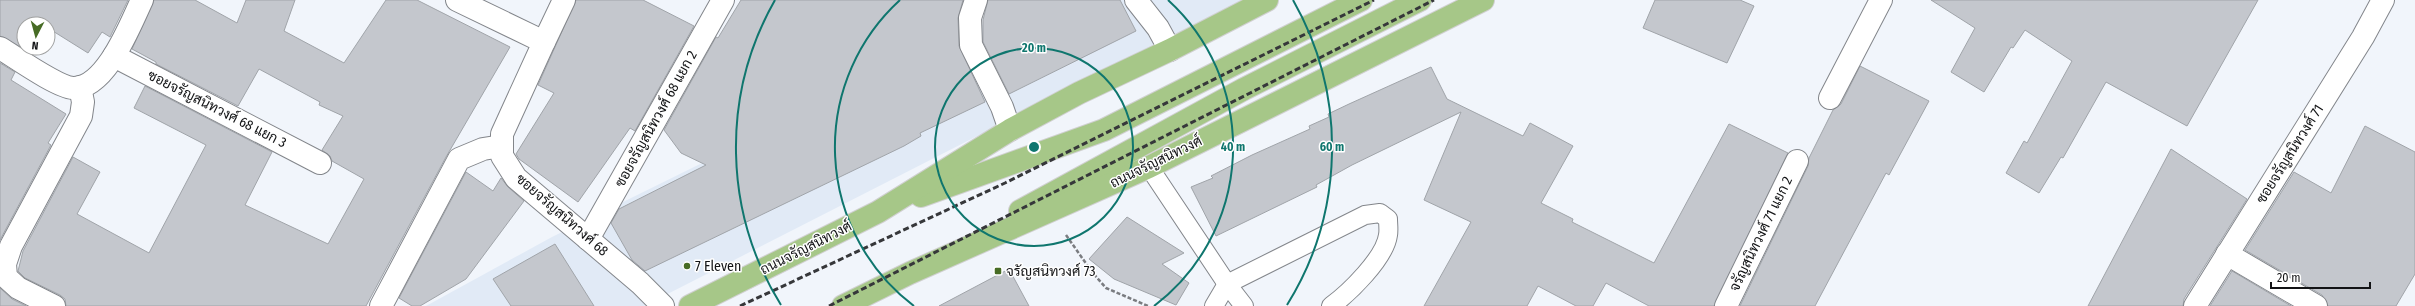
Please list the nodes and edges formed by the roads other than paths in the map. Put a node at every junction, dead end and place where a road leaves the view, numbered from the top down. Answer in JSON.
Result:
{"nodes":[{"id":1,"x":142,"y":0,"type":"edge"},
{"id":2,"x":457,"y":0,"type":"edge"},
{"id":3,"x":564,"y":0,"type":"edge"},
{"id":4,"x":723,"y":0,"type":"edge"},
{"id":5,"x":976,"y":0,"type":"edge"},
{"id":6,"x":1136,"y":0,"type":"edge"},
{"id":7,"x":1268,"y":0,"type":"edge"},
{"id":8,"x":1361,"y":0,"type":"edge"},
{"id":9,"x":1420,"y":0,"type":"edge"},
{"id":10,"x":1483,"y":0,"type":"edge"},
{"id":11,"x":1881,"y":0,"type":"edge"},
{"id":12,"x":2383,"y":0,"type":"edge"},
{"id":13,"x":544,"y":42,"type":"junction"},
{"id":14,"x":0,"y":48,"type":"edge"},
{"id":15,"x":1170,"y":50,"type":"junction"},
{"id":16,"x":114,"y":56,"type":"junction"},
{"id":17,"x":80,"y":87,"type":"junction"},
{"id":18,"x":1830,"y":98,"type":"dead end"},
{"id":19,"x":1010,"y":130,"type":"junction"},
{"id":20,"x":502,"y":146,"type":"junction"},
{"id":21,"x":1797,"y":162,"type":"dead end"},
{"id":22,"x":320,"y":163,"type":"dead end"},
{"id":23,"x":1149,"y":167,"type":"junction"},
{"id":24,"x":878,"y":212,"type":"junction"},
{"id":25,"x":588,"y":239,"type":"junction"},
{"id":26,"x":2227,"y":254,"type":"junction"},
{"id":27,"x":910,"y":273,"type":"junction"},
{"id":28,"x":1226,"y":284,"type":"junction"},
{"id":29,"x":54,"y":306,"type":"edge"},
{"id":30,"x":381,"y":306,"type":"edge"},
{"id":31,"x":663,"y":306,"type":"edge"},
{"id":32,"x":690,"y":306,"type":"edge"},
{"id":33,"x":843,"y":306,"type":"edge"},
{"id":34,"x":1214,"y":306,"type":"edge"},
{"id":35,"x":1244,"y":306,"type":"edge"},
{"id":36,"x":1331,"y":306,"type":"edge"},
{"id":37,"x":1726,"y":306,"type":"edge"},
{"id":38,"x":2195,"y":306,"type":"edge"},
{"id":39,"x":2316,"y":306,"type":"edge"}],
"edges":[{"from":1,"to":16,"type":"street"},
{"from":2,"to":13,"type":"street"},
{"from":3,"to":13,"type":"street","name":"ซอยจรัญสนิทวงศ์ 68"},
{"from":4,"to":25,"type":"street","name":"ซอยจรัญสนิทวงศ์ 68 แยก 2"},
{"from":5,"to":19,"type":"street"},
{"from":6,"to":15,"type":"street"},
{"from":7,"to":15,"type":"main road","name":"ถนนจรัญสนิทวงศ์"},
{"from":8,"to":24,"type":"main road","name":"ถนนจรัญสนิทวงศ์"},
{"from":9,"to":27,"type":"main road","name":"ถนนจรัญสนิทวงศ์"},
{"from":10,"to":23,"type":"main road","name":"ถนนจรัญสนิทวงศ์"},
{"from":11,"to":18,"type":"street"},
{"from":12,"to":26,"type":"street","name":"ซอยจรัญสนิทวงศ์ 71"},
{"from":13,"to":20,"type":"street","name":"ซอยจรัญสนิทวงศ์ 68"},
{"from":14,"to":17,"type":"street"},
{"from":15,"to":19,"type":"main road","name":"ถนนจรัญสนิทวงศ์"},
{"from":16,"to":17,"type":"street"},
{"from":16,"to":22,"type":"street","name":"ซอยจรัญสนิทวงศ์ 68 แยก 3"},
{"from":17,"to":29,"type":"street"},
{"from":19,"to":24,"type":"main road","name":"ถนนจรัญสนิทวงศ์"},
{"from":20,"to":25,"type":"street","name":"ซอยจรัญสนิทวงศ์ 68"},
{"from":20,"to":30,"type":"street"},
{"from":21,"to":37,"type":"street","name":"จรัญสนิทวงศ์ 71 แยก 2"},
{"from":23,"to":27,"type":"main road","name":"ถนนจรัญสนิทวงศ์"},
{"from":23,"to":28,"type":"lane"},
{"from":24,"to":32,"type":"main road","name":"ถนนจรัญสนิทวงศ์"},
{"from":25,"to":31,"type":"street","name":"ซอยจรัญสนิทวงศ์ 68"},
{"from":26,"to":38,"type":"street","name":"ซอยจรัญสนิทวงศ์ 71"},
{"from":26,"to":39,"type":"street"},
{"from":27,"to":33,"type":"main road","name":"ถนนจรัญสนิทวงศ์"},
{"from":28,"to":34,"type":"lane"},
{"from":28,"to":35,"type":"lane"},
{"from":28,"to":36,"type":"lane"}]}
